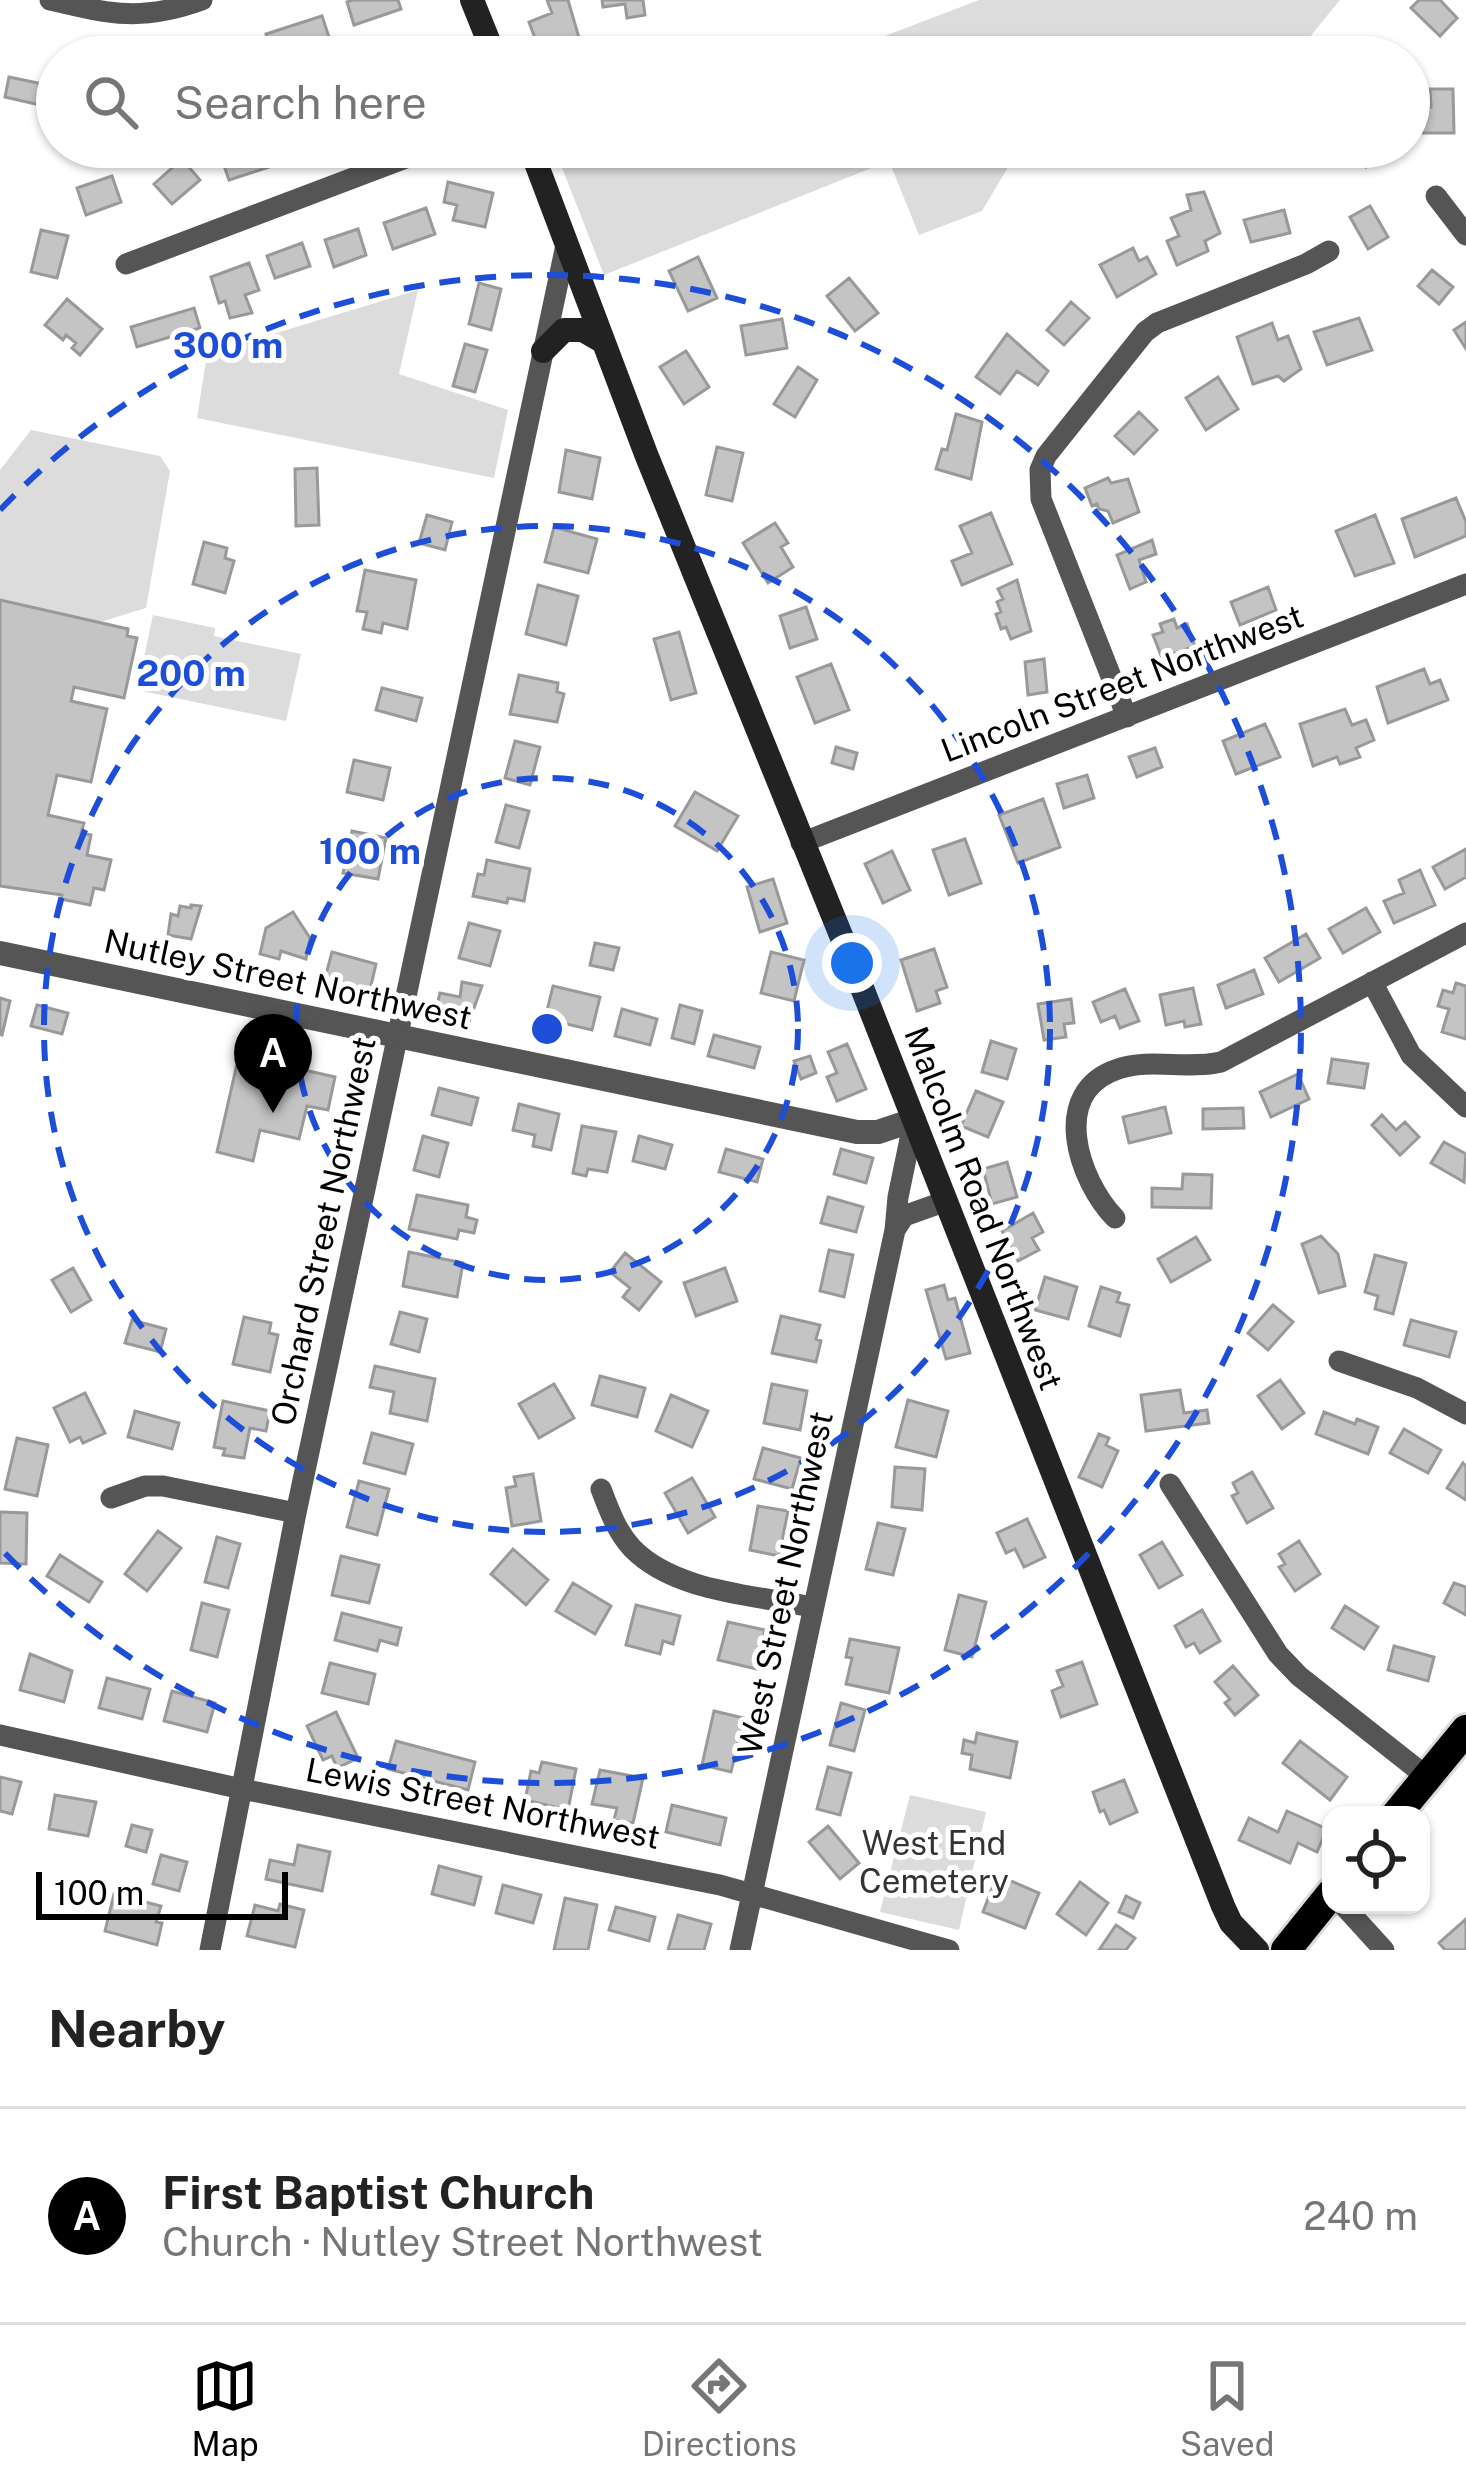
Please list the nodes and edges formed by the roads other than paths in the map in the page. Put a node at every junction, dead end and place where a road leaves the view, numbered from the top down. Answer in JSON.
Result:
{"nodes":[{"id":1,"x":50,"y":0,"type":"edge"},
{"id":2,"x":202,"y":0,"type":"edge"},
{"id":3,"x":472,"y":0,"type":"edge"},
{"id":4,"x":487,"y":36,"type":"edge"},
{"id":5,"x":380,"y":168,"type":"edge"},
{"id":6,"x":538,"y":168,"type":"edge"},
{"id":7,"x":1436,"y":196,"type":"dead end"},
{"id":8,"x":1466,"y":236,"type":"edge"},
{"id":9,"x":566,"y":244,"type":"junction"},
{"id":10,"x":1329,"y":251,"type":"dead end"},
{"id":11,"x":126,"y":264,"type":"dead end"},
{"id":12,"x":602,"y":341,"type":"junction"},
{"id":13,"x":543,"y":351,"type":"junction"},
{"id":14,"x":1466,"y":584,"type":"edge"},
{"id":15,"x":1127,"y":717,"type":"junction"},
{"id":16,"x":801,"y":843,"type":"junction"},
{"id":17,"x":1466,"y":933,"type":"edge"},
{"id":18,"x":0,"y":953,"type":"edge"},
{"id":19,"x":1372,"y":982,"type":"junction"},
{"id":20,"x":399,"y":1036,"type":"junction"},
{"id":21,"x":1466,"y":1106,"type":"edge"},
{"id":22,"x":914,"y":1120,"type":"junction"},
{"id":23,"x":946,"y":1201,"type":"junction"},
{"id":24,"x":1115,"y":1219,"type":"dead end"},
{"id":25,"x":896,"y":1231,"type":"junction"},
{"id":26,"x":1339,"y":1361,"type":"dead end"},
{"id":27,"x":1466,"y":1414,"type":"edge"},
{"id":28,"x":1170,"y":1484,"type":"dead end"},
{"id":29,"x":601,"y":1489,"type":"dead end"},
{"id":30,"x":111,"y":1498,"type":"dead end"},
{"id":31,"x":296,"y":1514,"type":"junction"},
{"id":32,"x":812,"y":1607,"type":"junction"},
{"id":33,"x":1466,"y":1730,"type":"edge"},
{"id":34,"x":0,"y":1735,"type":"edge"},
{"id":35,"x":1427,"y":1777,"type":"junction"},
{"id":36,"x":242,"y":1789,"type":"junction"},
{"id":37,"x":1403,"y":1806,"type":"edge"},
{"id":38,"x":753,"y":1894,"type":"junction"},
{"id":39,"x":1322,"y":1905,"type":"edge"},
{"id":40,"x":1351,"y":1914,"type":"edge"},
{"id":41,"x":210,"y":1950,"type":"edge"},
{"id":42,"x":740,"y":1950,"type":"edge"},
{"id":43,"x":949,"y":1950,"type":"edge"},
{"id":44,"x":1257,"y":1950,"type":"edge"},
{"id":45,"x":1286,"y":1950,"type":"edge"},
{"id":46,"x":1384,"y":1950,"type":"edge"}],
"edges":[{"from":1,"to":2,"type":"street"},
{"from":3,"to":4,"type":"main road"},
{"from":5,"to":11,"type":"street"},
{"from":6,"to":9,"type":"main road","name":"Malcolm Road Northwest"},
{"from":7,"to":8,"type":"street"},
{"from":9,"to":12,"type":"main road","name":"Malcolm Road Northwest"},
{"from":9,"to":13,"type":"street","name":"Orchard Street Northwest"},
{"from":10,"to":15,"type":"street"},
{"from":12,"to":13,"type":"main road"},
{"from":12,"to":16,"type":"main road","name":"Malcolm Road Northwest"},
{"from":13,"to":20,"type":"street","name":"Orchard Street Northwest"},
{"from":14,"to":15,"type":"street","name":"Lincoln Street Northwest"},
{"from":15,"to":16,"type":"street","name":"Lincoln Street Northwest"},
{"from":16,"to":22,"type":"main road","name":"Malcolm Road Northwest"},
{"from":17,"to":19,"type":"street"},
{"from":18,"to":20,"type":"street","name":"Nutley Street Northwest"},
{"from":19,"to":21,"type":"street"},
{"from":19,"to":24,"type":"street"},
{"from":20,"to":22,"type":"street","name":"Nutley Street Northwest"},
{"from":20,"to":31,"type":"street","name":"Orchard Street Northwest"},
{"from":22,"to":23,"type":"main road","name":"Malcolm Road Northwest"},
{"from":22,"to":25,"type":"street","name":"West Street Northwest"},
{"from":23,"to":25,"type":"street"},
{"from":23,"to":44,"type":"main road","name":"Malcolm Road Northwest"},
{"from":25,"to":32,"type":"street","name":"West Street Northwest"},
{"from":26,"to":27,"type":"street"},
{"from":28,"to":35,"type":"street"},
{"from":29,"to":32,"type":"street"},
{"from":30,"to":31,"type":"street"},
{"from":31,"to":36,"type":"street","name":"Orchard Street Northwest"},
{"from":32,"to":38,"type":"street","name":"West Street Northwest"},
{"from":33,"to":35,"type":"main road"},
{"from":34,"to":36,"type":"street","name":"Lewis Street Northwest"},
{"from":35,"to":37,"type":"main road"},
{"from":36,"to":38,"type":"street","name":"Lewis Street Northwest"},
{"from":36,"to":41,"type":"street","name":"Orchard Street Northwest"},
{"from":38,"to":42,"type":"street","name":"West Street Northwest"},
{"from":38,"to":43,"type":"street","name":"Lewis Street Northwest"},
{"from":39,"to":45,"type":"main road"},
{"from":40,"to":46,"type":"street"}]}
